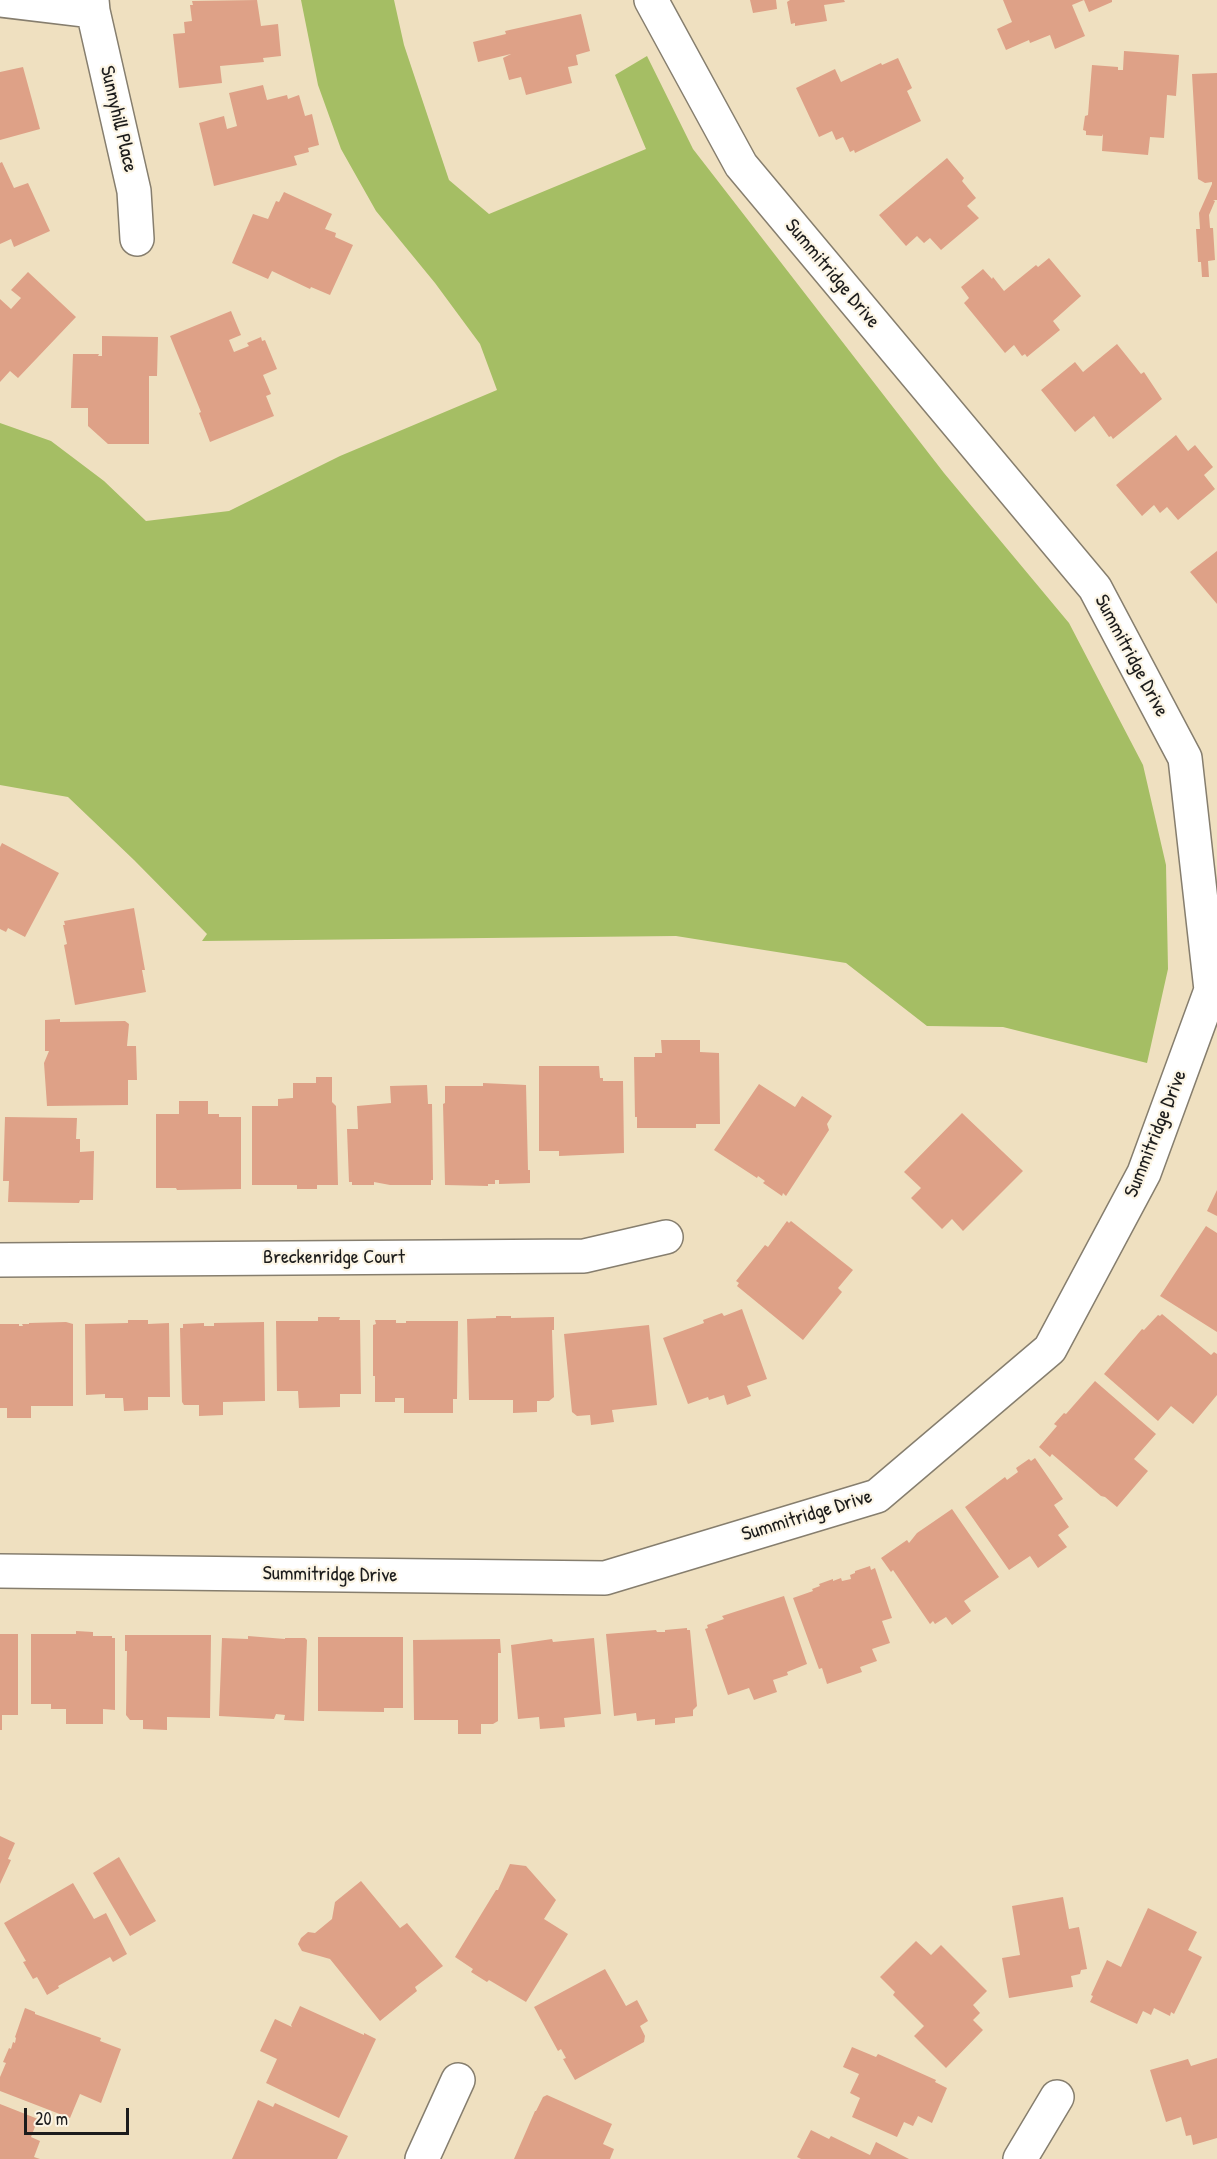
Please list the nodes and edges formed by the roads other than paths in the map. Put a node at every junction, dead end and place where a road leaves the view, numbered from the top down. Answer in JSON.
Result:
{"nodes":[{"id":1,"x":0,"y":0,"type":"edge"},
{"id":2,"x":651,"y":0,"type":"edge"},
{"id":3,"x":93,"y":5,"type":"edge"},
{"id":4,"x":137,"y":239,"type":"dead end"},
{"id":5,"x":1214,"y":990,"type":"edge"},
{"id":6,"x":666,"y":1237,"type":"dead end"},
{"id":7,"x":0,"y":1260,"type":"edge"},
{"id":8,"x":0,"y":1571,"type":"edge"},
{"id":9,"x":458,"y":2080,"type":"dead end"},
{"id":10,"x":1057,"y":2097,"type":"dead end"},
{"id":11,"x":422,"y":2159,"type":"edge"},
{"id":12,"x":1020,"y":2159,"type":"edge"}],
"edges":[{"from":1,"to":3,"type":"street"},
{"from":2,"to":5,"type":"street","name":"Summitridge Drive"},
{"from":3,"to":4,"type":"street","name":"Sunnyhill Place"},
{"from":5,"to":8,"type":"street","name":"Summitridge Drive"},
{"from":6,"to":7,"type":"street","name":"Breckenridge Court"},
{"from":9,"to":11,"type":"street"},
{"from":10,"to":12,"type":"street"}]}
